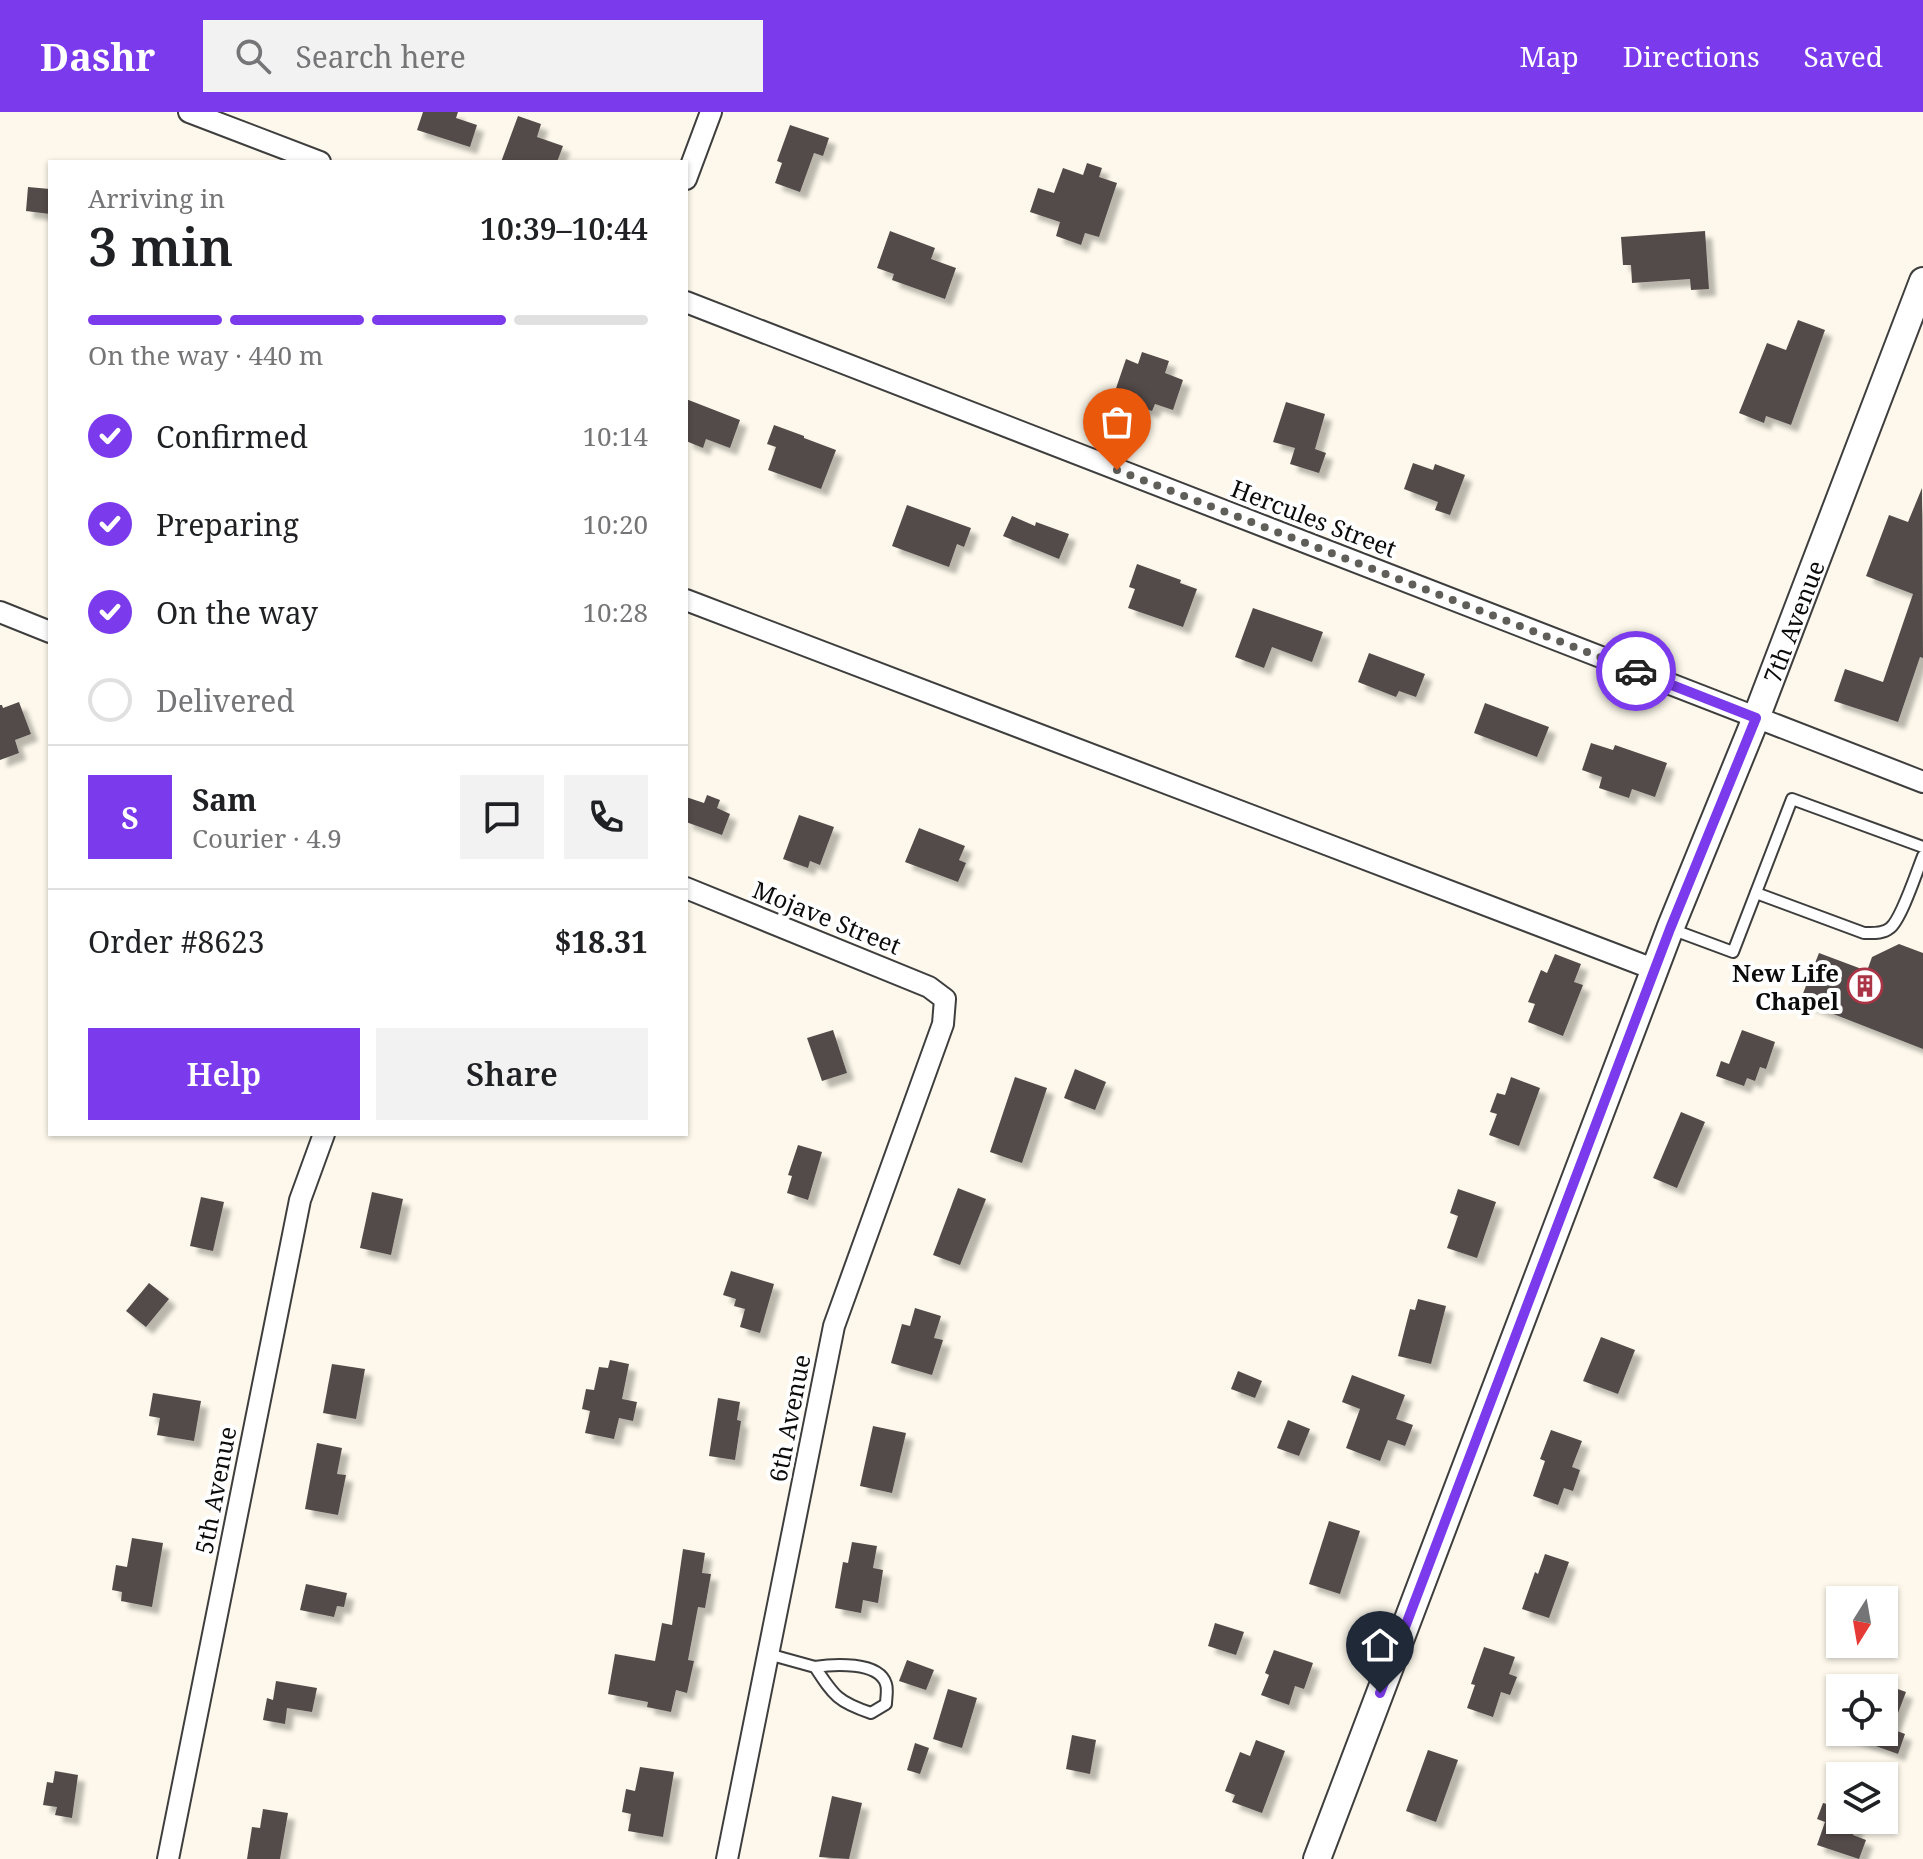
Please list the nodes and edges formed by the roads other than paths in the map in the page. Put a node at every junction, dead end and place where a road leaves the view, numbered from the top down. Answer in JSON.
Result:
{"nodes":[{"id":1,"x":189,"y":112,"type":"edge"},
{"id":2,"x":711,"y":112,"type":"edge"},
{"id":3,"x":315,"y":160,"type":"edge"},
{"id":4,"x":688,"y":174,"type":"edge"},
{"id":5,"x":1923,"y":281,"type":"edge"},
{"id":6,"x":688,"y":303,"type":"edge"},
{"id":7,"x":688,"y":601,"type":"edge"},
{"id":8,"x":0,"y":612,"type":"edge"},
{"id":9,"x":48,"y":631,"type":"edge"},
{"id":10,"x":1756,"y":718,"type":"junction"},
{"id":11,"x":1923,"y":782,"type":"edge"},
{"id":12,"x":1923,"y":847,"type":"edge"},
{"id":13,"x":1923,"y":856,"type":"edge"},
{"id":14,"x":688,"y":889,"type":"edge"},
{"id":15,"x":1756,"y":893,"type":"junction"},
{"id":16,"x":1670,"y":929,"type":"junction"},
{"id":17,"x":1656,"y":970,"type":"junction"},
{"id":18,"x":945,"y":999,"type":"joint"},
{"id":19,"x":323,"y":1136,"type":"edge"},
{"id":20,"x":768,"y":1654,"type":"junction"},
{"id":21,"x":815,"y":1667,"type":"junction"},
{"id":22,"x":168,"y":1859,"type":"edge"},
{"id":23,"x":727,"y":1859,"type":"edge"},
{"id":24,"x":1317,"y":1859,"type":"edge"}],
"edges":[{"from":1,"to":3,"type":"street"},
{"from":2,"to":4,"type":"street"},
{"from":5,"to":10,"type":"street","name":"7th Avenue"},
{"from":6,"to":10,"type":"street","name":"Hercules Street"},
{"from":7,"to":17,"type":"street"},
{"from":8,"to":9,"type":"street"},
{"from":10,"to":11,"type":"street","name":"Hercules Street"},
{"from":10,"to":16,"type":"street","name":"7th Avenue"},
{"from":12,"to":15,"type":"lane"},
{"from":13,"to":15,"type":"lane"},
{"from":14,"to":18,"type":"street","name":"Mojave Street"},
{"from":15,"to":16,"type":"lane"},
{"from":16,"to":17,"type":"street","name":"7th Avenue"},
{"from":17,"to":24,"type":"street","name":"7th Avenue"},
{"from":18,"to":20,"type":"street","name":"6th Avenue"},
{"from":19,"to":22,"type":"street","name":"5th Avenue"},
{"from":20,"to":21,"type":"lane"},
{"from":20,"to":23,"type":"street","name":"6th Avenue"},
{"from":21,"to":21,"type":"lane"}]}
